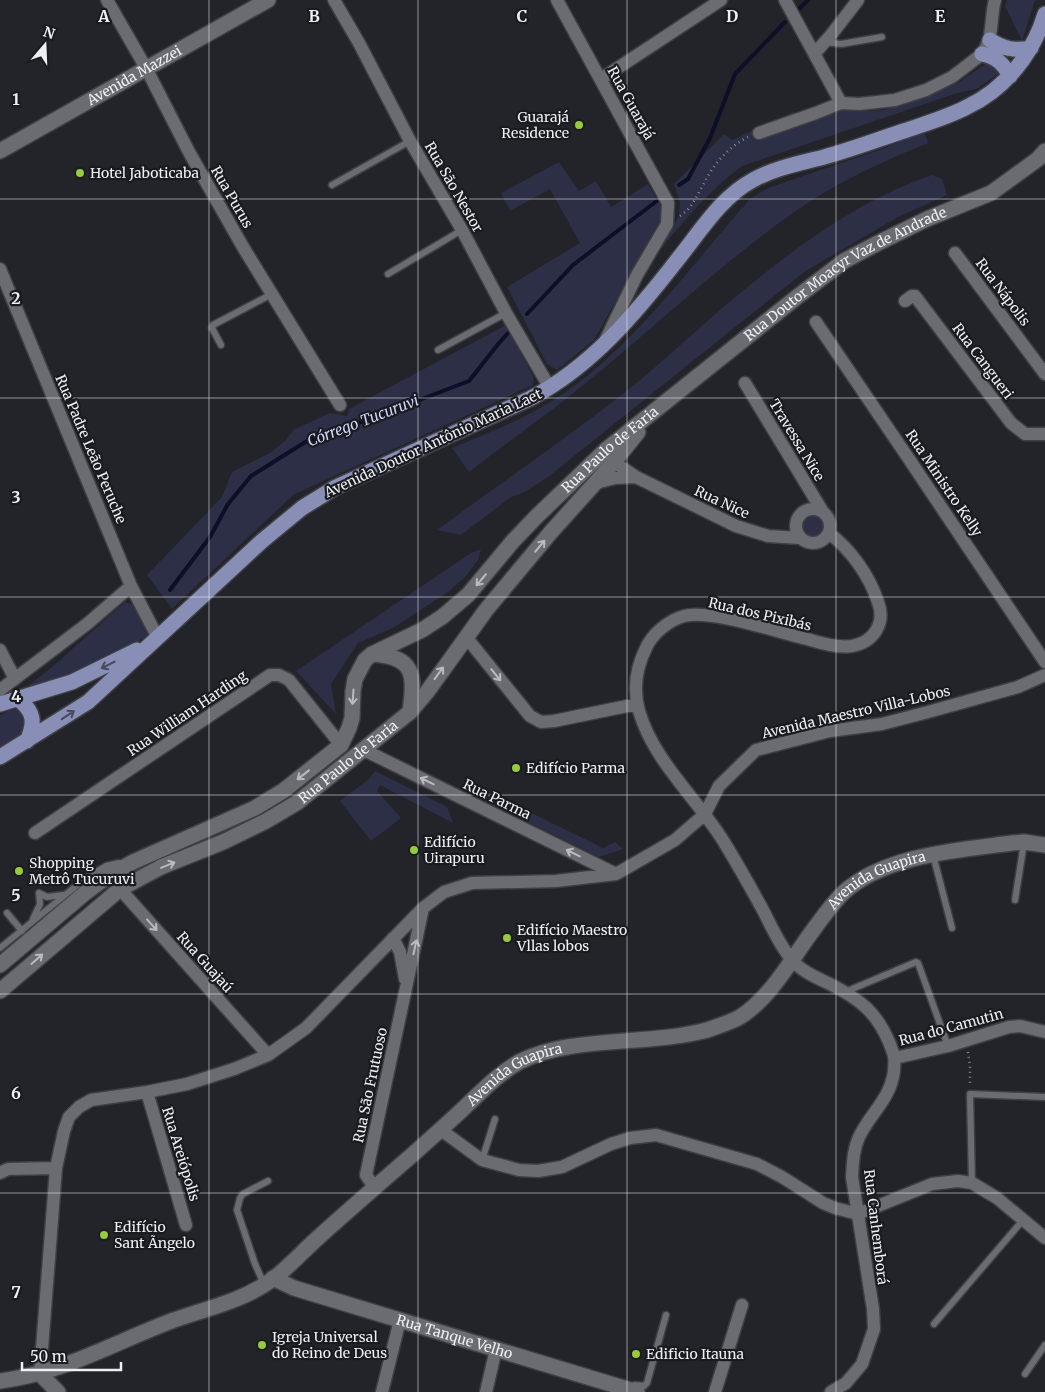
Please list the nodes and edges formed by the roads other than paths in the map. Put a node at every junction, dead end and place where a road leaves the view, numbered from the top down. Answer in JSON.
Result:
{"nodes":[{"id":1,"x":106,"y":0,"type":"edge"},
{"id":2,"x":268,"y":0,"type":"edge"},
{"id":3,"x":334,"y":0,"type":"edge"},
{"id":4,"x":557,"y":0,"type":"edge"},
{"id":5,"x":721,"y":0,"type":"edge"},
{"id":6,"x":785,"y":0,"type":"edge"},
{"id":7,"x":858,"y":0,"type":"edge"},
{"id":8,"x":982,"y":0,"type":"edge"},
{"id":9,"x":994,"y":6,"type":"edge"},
{"id":10,"x":1045,"y":14,"type":"edge"},
{"id":11,"x":882,"y":37,"type":"dead end"},
{"id":12,"x":990,"y":40,"type":"junction"},
{"id":13,"x":825,"y":42,"type":"junction"},
{"id":14,"x":1031,"y":48,"type":"junction"},
{"id":15,"x":814,"y":53,"type":"junction"},
{"id":16,"x":982,"y":54,"type":"junction"},
{"id":17,"x":146,"y":68,"type":"junction"},
{"id":18,"x":1010,"y":76,"type":"junction"},
{"id":19,"x":601,"y":79,"type":"junction"},
{"id":20,"x":841,"y":102,"type":"junction"},
{"id":21,"x":759,"y":133,"type":"road end"},
{"id":22,"x":410,"y":141,"type":"junction"},
{"id":23,"x":0,"y":151,"type":"edge"},
{"id":24,"x":1045,"y":151,"type":"edge"},
{"id":25,"x":332,"y":185,"type":"dead end"},
{"id":26,"x":667,"y":224,"type":"joint"},
{"id":27,"x":462,"y":230,"type":"junction"},
{"id":28,"x":955,"y":253,"type":"dead end"},
{"id":29,"x":0,"y":269,"type":"edge"},
{"id":30,"x":388,"y":274,"type":"dead end"},
{"id":31,"x":272,"y":294,"type":"junction"},
{"id":32,"x":905,"y":301,"type":"dead end"},
{"id":33,"x":506,"y":313,"type":"junction"},
{"id":34,"x":816,"y":322,"type":"dead end"},
{"id":35,"x":221,"y":345,"type":"dead end"},
{"id":36,"x":603,"y":345,"type":"junction"},
{"id":37,"x":438,"y":350,"type":"dead end"},
{"id":38,"x":1045,"y":374,"type":"edge"},
{"id":39,"x":745,"y":383,"type":"dead end"},
{"id":40,"x":550,"y":388,"type":"junction"},
{"id":41,"x":340,"y":405,"type":"dead end"},
{"id":42,"x":653,"y":412,"type":"junction"},
{"id":43,"x":1045,"y":434,"type":"edge"},
{"id":44,"x":614,"y":462,"type":"junction"},
{"id":45,"x":636,"y":477,"type":"junction"},
{"id":46,"x":596,"y":483,"type":"junction"},
{"id":47,"x":823,"y":512,"type":"junction"},
{"id":48,"x":829,"y":533,"type":"junction"},
{"id":49,"x":800,"y":538,"type":"junction"},
{"id":50,"x":131,"y":586,"type":"junction"},
{"id":51,"x":466,"y":637,"type":"junction"},
{"id":52,"x":155,"y":640,"type":"junction"},
{"id":53,"x":0,"y":650,"type":"edge"},
{"id":54,"x":372,"y":654,"type":"junction"},
{"id":55,"x":1045,"y":662,"type":"edge"},
{"id":56,"x":1045,"y":675,"type":"edge"},
{"id":57,"x":15,"y":679,"type":"junction"},
{"id":58,"x":0,"y":690,"type":"edge"},
{"id":59,"x":18,"y":699,"type":"junction"},
{"id":60,"x":0,"y":704,"type":"edge"},
{"id":61,"x":637,"y":704,"type":"junction"},
{"id":62,"x":410,"y":712,"type":"junction"},
{"id":63,"x":27,"y":741,"type":"junction"},
{"id":64,"x":341,"y":745,"type":"junction"},
{"id":65,"x":364,"y":750,"type":"junction"},
{"id":66,"x":0,"y":757,"type":"edge"},
{"id":67,"x":705,"y":814,"type":"junction"},
{"id":68,"x":35,"y":833,"type":"dead end"},
{"id":69,"x":1024,"y":842,"type":"junction"},
{"id":70,"x":1045,"y":845,"type":"edge"},
{"id":71,"x":933,"y":855,"type":"junction"},
{"id":72,"x":133,"y":862,"type":"junction"},
{"id":73,"x":616,"y":874,"type":"junction"},
{"id":74,"x":120,"y":889,"type":"junction"},
{"id":75,"x":66,"y":894,"type":"junction"},
{"id":76,"x":1015,"y":900,"type":"dead end"},
{"id":77,"x":423,"y":908,"type":"junction"},
{"id":78,"x":7,"y":912,"type":"dead end"},
{"id":79,"x":30,"y":924,"type":"junction"},
{"id":80,"x":952,"y":928,"type":"dead end"},
{"id":81,"x":22,"y":931,"type":"junction"},
{"id":82,"x":393,"y":938,"type":"junction"},
{"id":83,"x":0,"y":948,"type":"edge"},
{"id":84,"x":18,"y":951,"type":"junction"},
{"id":85,"x":0,"y":952,"type":"edge"},
{"id":86,"x":792,"y":960,"type":"junction"},
{"id":87,"x":0,"y":965,"type":"edge"},
{"id":88,"x":407,"y":986,"type":"junction"},
{"id":89,"x":0,"y":991,"type":"edge"},
{"id":90,"x":845,"y":992,"type":"junction"},
{"id":91,"x":1045,"y":1032,"type":"edge"},
{"id":92,"x":948,"y":1046,"type":"junction"},
{"id":93,"x":268,"y":1055,"type":"junction"},
{"id":94,"x":895,"y":1058,"type":"junction"},
{"id":95,"x":147,"y":1092,"type":"junction"},
{"id":96,"x":1045,"y":1097,"type":"edge"},
{"id":97,"x":495,"y":1119,"type":"dead end"},
{"id":98,"x":441,"y":1130,"type":"junction"},
{"id":99,"x":482,"y":1160,"type":"junction"},
{"id":100,"x":56,"y":1168,"type":"junction"},
{"id":101,"x":0,"y":1173,"type":"edge"},
{"id":102,"x":268,"y":1181,"type":"dead end"},
{"id":103,"x":972,"y":1183,"type":"junction"},
{"id":104,"x":374,"y":1187,"type":"junction"},
{"id":105,"x":858,"y":1214,"type":"junction"},
{"id":106,"x":1022,"y":1220,"type":"junction"},
{"id":107,"x":186,"y":1224,"type":"dead end"},
{"id":108,"x":1045,"y":1238,"type":"edge"},
{"id":109,"x":269,"y":1281,"type":"junction"},
{"id":110,"x":742,"y":1305,"type":"dead end"},
{"id":111,"x":666,"y":1315,"type":"dead end"},
{"id":112,"x":400,"y":1320,"type":"junction"},
{"id":113,"x":934,"y":1324,"type":"dead end"},
{"id":114,"x":1045,"y":1345,"type":"edge"},
{"id":115,"x":496,"y":1348,"type":"junction"},
{"id":116,"x":40,"y":1374,"type":"junction"},
{"id":117,"x":1025,"y":1374,"type":"dead end"},
{"id":118,"x":0,"y":1381,"type":"edge"},
{"id":119,"x":612,"y":1388,"type":"edge"},
{"id":120,"x":45,"y":1392,"type":"edge"},
{"id":121,"x":58,"y":1392,"type":"edge"},
{"id":122,"x":382,"y":1392,"type":"edge"},
{"id":123,"x":486,"y":1392,"type":"edge"},
{"id":124,"x":637,"y":1392,"type":"edge"},
{"id":125,"x":715,"y":1392,"type":"edge"},
{"id":126,"x":831,"y":1392,"type":"edge"}],
"edges":[{"from":1,"to":17,"type":"street","name":"Rua Purus"},
{"from":2,"to":17,"type":"street","name":"Avenida Mazzei"},
{"from":3,"to":22,"type":"street","name":"Rua São Nestor"},
{"from":4,"to":19,"type":"street","name":"Rua Guarajá"},
{"from":5,"to":19,"type":"street"},
{"from":6,"to":15,"type":"street"},
{"from":7,"to":13,"type":"street"},
{"from":8,"to":9,"type":"street"},
{"from":9,"to":12,"type":"street"},
{"from":10,"to":14,"type":"main road","name":"Avenida Doutor Antônio Maria Laet"},
{"from":11,"to":13,"type":"lane"},
{"from":12,"to":14,"type":"main road"},
{"from":12,"to":16,"type":"street"},
{"from":13,"to":15,"type":"street"},
{"from":14,"to":18,"type":"main road","name":"Avenida Doutor Antônio Maria Laet"},
{"from":15,"to":20,"type":"street"},
{"from":16,"to":18,"type":"main road"},
{"from":16,"to":20,"type":"street"},
{"from":17,"to":23,"type":"street","name":"Avenida Mazzei"},
{"from":17,"to":31,"type":"street","name":"Rua Purus"},
{"from":18,"to":36,"type":"main road","name":"Avenida Doutor Antônio Maria Laet"},
{"from":19,"to":26,"type":"street","name":"Rua Guarajá"},
{"from":20,"to":21,"type":"street"},
{"from":22,"to":25,"type":"lane"},
{"from":22,"to":27,"type":"street","name":"Rua São Nestor"},
{"from":24,"to":42,"type":"street","name":"Rua Doutor Moacyr Vaz de Andrade"},
{"from":26,"to":36,"type":"street","name":"Avenida Doutor Antônio Maria Laet"},
{"from":27,"to":30,"type":"lane"},
{"from":27,"to":33,"type":"street","name":"Rua São Nestor"},
{"from":28,"to":38,"type":"street","name":"Rua Nápolis"},
{"from":29,"to":50,"type":"street","name":"Rua Padre Leão Peruche"},
{"from":31,"to":35,"type":"lane"},
{"from":31,"to":41,"type":"street","name":"Rua Purus"},
{"from":32,"to":43,"type":"street","name":"Rua Cangueri"},
{"from":33,"to":37,"type":"lane"},
{"from":33,"to":40,"type":"street","name":"Rua São Nestor"},
{"from":34,"to":55,"type":"street","name":"Rua Ministro Kelly"},
{"from":36,"to":40,"type":"main road","name":"Avenida Doutor Antônio Maria Laet"},
{"from":39,"to":47,"type":"street","name":"Travessa Nice"},
{"from":40,"to":52,"type":"main road","name":"Avenida Doutor Antônio Maria Laet"},
{"from":42,"to":44,"type":"street","name":"Rua Paulo de Faria"},
{"from":42,"to":54,"type":"street","name":"Rua Paulo de Faria","one_way":true},
{"from":44,"to":45,"type":"street","name":"Rua Nice"},
{"from":44,"to":46,"type":"street","name":"Rua Paulo de Faria"},
{"from":45,"to":46,"type":"street"},
{"from":45,"to":49,"type":"street","name":"Rua Nice"},
{"from":51,"to":46,"type":"street","name":"Rua Paulo de Faria","one_way":true},
{"from":47,"to":48,"type":"street"},
{"from":47,"to":49,"type":"street"},
{"from":48,"to":49,"type":"street"},
{"from":48,"to":61,"type":"street","name":"Rua dos Pixibás"},
{"from":50,"to":52,"type":"street","name":"Rua Padre Leão Peruche"},
{"from":50,"to":57,"type":"street"},
{"from":51,"to":61,"type":"street","one_way":true},
{"from":62,"to":51,"type":"street","name":"Rua Paulo de Faria","one_way":true},
{"from":52,"to":59,"type":"main road","name":"Avenida Doutor Antônio Maria Laet","one_way":true},
{"from":63,"to":52,"type":"main road","name":"Avenida Doutor Antônio Maria Laet","one_way":true},
{"from":53,"to":57,"type":"street"},
{"from":54,"to":62,"type":"street"},
{"from":54,"to":64,"type":"street","name":"Rua Paulo de Faria","one_way":true},
{"from":56,"to":67,"type":"street","name":"Avenida Maestro Villa-Lobos"},
{"from":57,"to":58,"type":"street"},
{"from":59,"to":60,"type":"main road","name":"Avenida Doutor Antônio Maria Laet"},
{"from":59,"to":63,"type":"main road"},
{"from":61,"to":67,"type":"street","name":"Rua dos Pixibás"},
{"from":62,"to":65,"type":"street","name":"Rua Paulo de Faria"},
{"from":63,"to":66,"type":"main road","name":"Avenida Doutor Antônio Maria Laet"},
{"from":64,"to":68,"type":"street","name":"Rua William Harding"},
{"from":64,"to":72,"type":"street","name":"Rua Paulo de Faria","one_way":true},
{"from":73,"to":65,"type":"street","name":"Rua Parma","one_way":true},
{"from":74,"to":65,"type":"street","name":"Rua Paulo de Faria","one_way":true},
{"from":67,"to":73,"type":"street","name":"Avenida Maestro Villa-Lobos"},
{"from":67,"to":86,"type":"street","name":"Rua dos Pixibás"},
{"from":69,"to":70,"type":"street","name":"Avenida Guapira"},
{"from":69,"to":71,"type":"street","name":"Avenida Guapira"},
{"from":69,"to":76,"type":"lane"},
{"from":71,"to":80,"type":"lane"},
{"from":71,"to":86,"type":"street","name":"Avenida Guapira"},
{"from":72,"to":75,"type":"lane"},
{"from":72,"to":84,"type":"street","name":"Rua Paulo de Faria"},
{"from":73,"to":77,"type":"street","name":"Avenida Maestro Villa-Lobos"},
{"from":89,"to":74,"type":"street","name":"Rua Paulo de Faria","one_way":true},
{"from":74,"to":93,"type":"street","name":"Rua Guajaú","one_way":true},
{"from":75,"to":79,"type":"lane"},
{"from":75,"to":79,"type":"lane"},
{"from":77,"to":82,"type":"street","name":"Avenida Maestro Villa-Lobos"},
{"from":88,"to":77,"type":"street","name":"Rua São Frutuoso","one_way":true},
{"from":78,"to":81,"type":"lane"},
{"from":79,"to":81,"type":"lane"},
{"from":81,"to":83,"type":"lane"},
{"from":82,"to":88,"type":"street","name":"Rua São Frutuoso"},
{"from":82,"to":93,"type":"street","name":"Avenida Maestro Villa-Lobos"},
{"from":84,"to":85,"type":"lane"},
{"from":84,"to":87,"type":"street","name":"Rua Paulo de Faria"},
{"from":86,"to":90,"type":"street","name":"Rua Canhemborá"},
{"from":86,"to":98,"type":"street","name":"Avenida Guapira"},
{"from":88,"to":104,"type":"street","name":"Rua São Frutuoso"},
{"from":90,"to":92,"type":"lane"},
{"from":90,"to":94,"type":"street","name":"Rua Canhemborá"},
{"from":91,"to":92,"type":"street","name":"Rua do Camutin"},
{"from":92,"to":94,"type":"street","name":"Rua do Camutin"},
{"from":93,"to":95,"type":"street","name":"Avenida Maestro Villa-Lobos"},
{"from":94,"to":105,"type":"street","name":"Rua Canhemborá"},
{"from":95,"to":100,"type":"street","name":"Avenida Maestro Villa-Lobos"},
{"from":95,"to":107,"type":"street","name":"Rua Areiópolis"},
{"from":96,"to":103,"type":"lane"},
{"from":97,"to":99,"type":"lane"},
{"from":98,"to":99,"type":"street"},
{"from":98,"to":104,"type":"street","name":"Avenida Guapira"},
{"from":99,"to":105,"type":"street"},
{"from":100,"to":101,"type":"street"},
{"from":100,"to":116,"type":"street","name":"Avenida Maestro Villa-Lobos"},
{"from":102,"to":109,"type":"lane"},
{"from":103,"to":105,"type":"street"},
{"from":103,"to":106,"type":"street"},
{"from":104,"to":109,"type":"street","name":"Avenida Guapira"},
{"from":105,"to":126,"type":"street","name":"Rua Canhemborá"},
{"from":106,"to":108,"type":"street"},
{"from":106,"to":113,"type":"lane"},
{"from":109,"to":112,"type":"street","name":"Rua Tanque Velho"},
{"from":109,"to":116,"type":"street","name":"Avenida Guapira"},
{"from":110,"to":125,"type":"street"},
{"from":111,"to":119,"type":"lane"},
{"from":112,"to":115,"type":"street","name":"Rua Tanque Velho"},
{"from":112,"to":122,"type":"street"},
{"from":114,"to":117,"type":"lane"},
{"from":115,"to":119,"type":"street","name":"Rua Tanque Velho"},
{"from":115,"to":123,"type":"street"},
{"from":116,"to":118,"type":"street","name":"Avenida Guapira"},
{"from":116,"to":120,"type":"street"},
{"from":116,"to":121,"type":"street"},
{"from":119,"to":124,"type":"street","name":"Rua Tanque Velho"}]}
